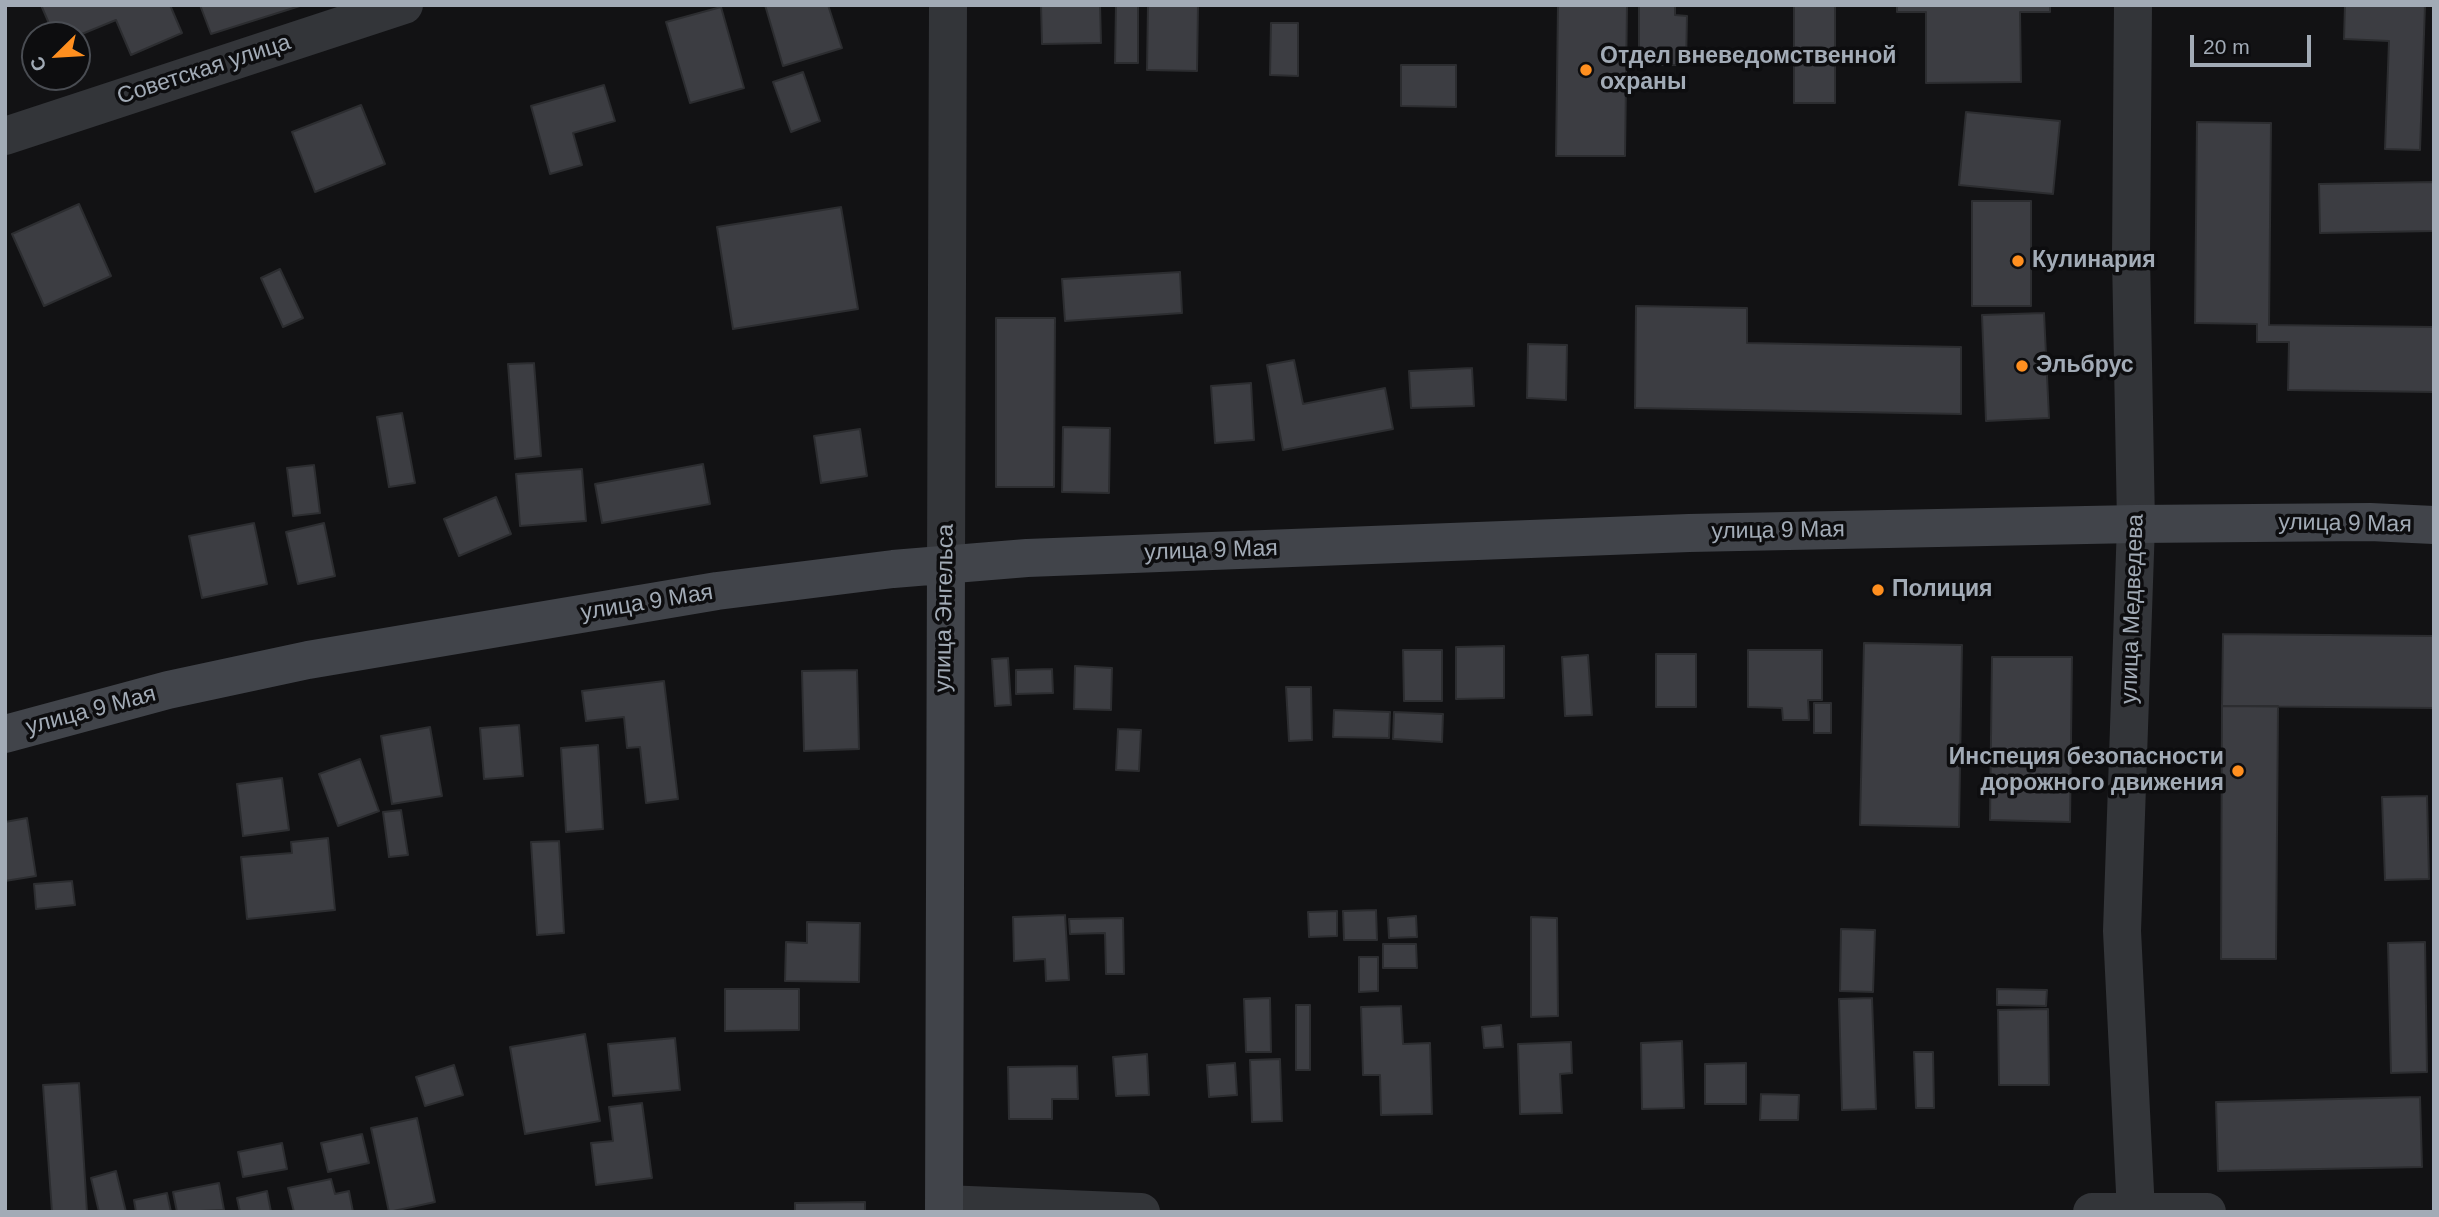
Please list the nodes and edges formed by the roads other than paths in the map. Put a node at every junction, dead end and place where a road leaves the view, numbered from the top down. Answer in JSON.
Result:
{"nodes":[{"id":1,"x":404,"y":5,"type":"edge"},
{"id":2,"x":948,"y":5,"type":"edge"},
{"id":3,"x":2133,"y":5,"type":"edge"},
{"id":4,"x":5,"y":136,"type":"edge"},
{"id":5,"x":2136,"y":524,"type":"junction"},
{"id":6,"x":2434,"y":525,"type":"edge"},
{"id":7,"x":946,"y":565,"type":"junction"},
{"id":8,"x":5,"y":734,"type":"edge"},
{"id":9,"x":944,"y":1208,"type":"edge"},
{"id":10,"x":2136,"y":1211,"type":"edge"},
{"id":11,"x":1141,"y":1212,"type":"edge"},
{"id":12,"x":2092,"y":1212,"type":"edge"},
{"id":13,"x":2207,"y":1212,"type":"edge"}],
"edges":[{"from":1,"to":4,"type":"street","name":"Советская улица"},
{"from":2,"to":7,"type":"street","name":"улица Энгельса"},
{"from":3,"to":5,"type":"street","name":"улица Медведева"},
{"from":5,"to":6,"type":"street","name":"улица 9 Мая"},
{"from":5,"to":7,"type":"street","name":"улица 9 Мая"},
{"from":5,"to":10,"type":"street","name":"улица Медведева"},
{"from":7,"to":8,"type":"street","name":"улица 9 Мая"},
{"from":7,"to":9,"type":"street","name":"улица Энгельса"},
{"from":9,"to":11,"type":"street"},
{"from":10,"to":12,"type":"street"},
{"from":10,"to":13,"type":"street"}]}
